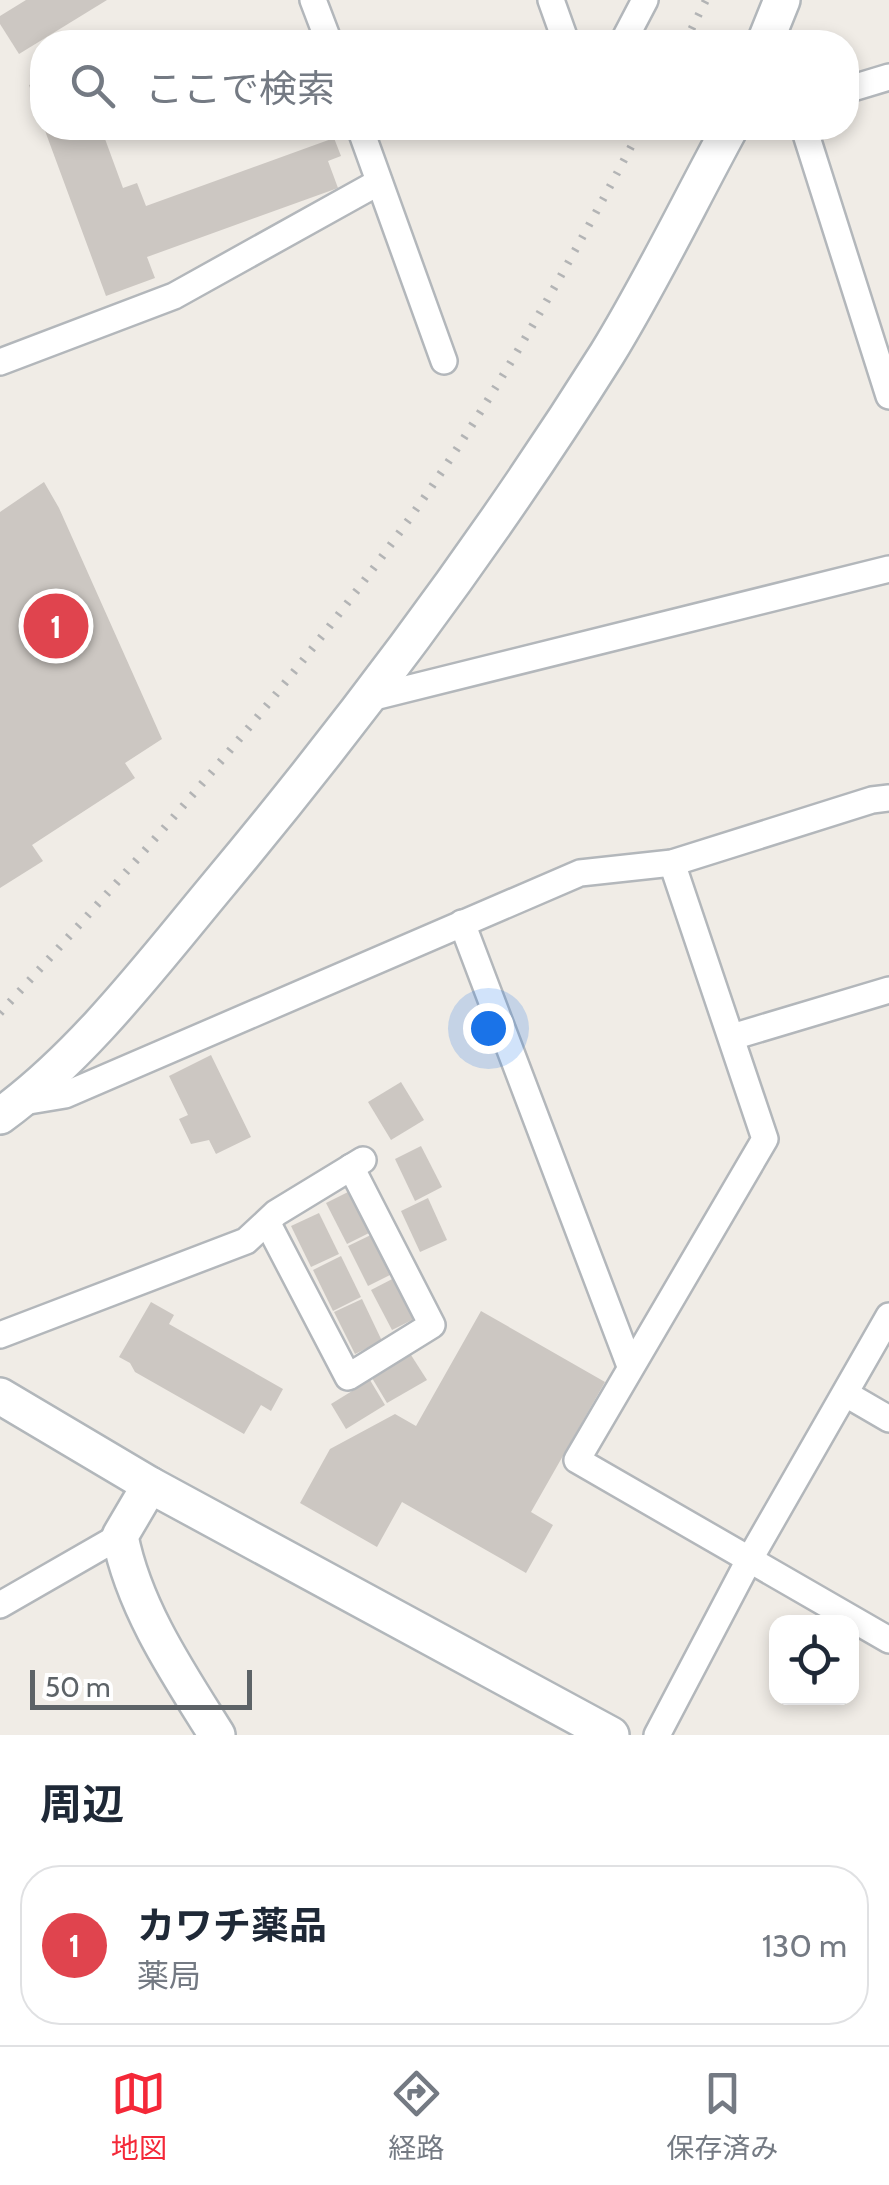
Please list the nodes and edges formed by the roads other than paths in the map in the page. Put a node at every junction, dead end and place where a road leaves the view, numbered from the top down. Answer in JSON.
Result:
{"nodes":[{"id":1,"x":314,"y":0,"type":"edge"},
{"id":2,"x":551,"y":0,"type":"edge"},
{"id":3,"x":645,"y":0,"type":"edge"},
{"id":4,"x":782,"y":0,"type":"edge"},
{"id":5,"x":325,"y":30,"type":"edge"},
{"id":6,"x":562,"y":30,"type":"edge"},
{"id":7,"x":629,"y":30,"type":"edge"},
{"id":8,"x":771,"y":30,"type":"edge"},
{"id":9,"x":889,"y":76,"type":"edge"},
{"id":10,"x":859,"y":86,"type":"edge"},
{"id":11,"x":364,"y":140,"type":"edge"},
{"id":12,"x":723,"y":140,"type":"edge"},
{"id":13,"x":808,"y":140,"type":"edge"},
{"id":14,"x":379,"y":182,"type":"junction"},
{"id":15,"x":444,"y":361,"type":"dead end"},
{"id":16,"x":0,"y":362,"type":"edge"},
{"id":17,"x":889,"y":396,"type":"edge"},
{"id":18,"x":889,"y":569,"type":"edge"},
{"id":19,"x":370,"y":698,"type":"junction"},
{"id":20,"x":889,"y":798,"type":"edge"},
{"id":21,"x":672,"y":863,"type":"junction"},
{"id":22,"x":462,"y":923,"type":"junction"},
{"id":23,"x":889,"y":990,"type":"edge"},
{"id":24,"x":732,"y":1037,"type":"junction"},
{"id":25,"x":9,"y":1110,"type":"edge"},
{"id":26,"x":267,"y":1222,"type":"junction"},
{"id":27,"x":889,"y":1316,"type":"edge"},
{"id":28,"x":0,"y":1335,"type":"edge"},
{"id":29,"x":630,"y":1366,"type":"junction"},
{"id":30,"x":846,"y":1394,"type":"junction"},
{"id":31,"x":0,"y":1396,"type":"edge"},
{"id":32,"x":889,"y":1418,"type":"edge"},
{"id":33,"x":150,"y":1485,"type":"junction"},
{"id":34,"x":120,"y":1536,"type":"junction"},
{"id":35,"x":748,"y":1562,"type":"junction"},
{"id":36,"x":0,"y":1604,"type":"edge"},
{"id":37,"x":889,"y":1640,"type":"edge"},
{"id":38,"x":217,"y":1735,"type":"edge"},
{"id":39,"x":611,"y":1735,"type":"edge"},
{"id":40,"x":657,"y":1735,"type":"edge"}],
"edges":[{"from":1,"to":5,"type":"street"},
{"from":2,"to":6,"type":"street"},
{"from":3,"to":7,"type":"street"},
{"from":4,"to":8,"type":"street"},
{"from":9,"to":10,"type":"street"},
{"from":11,"to":14,"type":"street"},
{"from":12,"to":19,"type":"street"},
{"from":13,"to":17,"type":"street"},
{"from":14,"to":15,"type":"street"},
{"from":14,"to":16,"type":"street"},
{"from":18,"to":19,"type":"street"},
{"from":19,"to":25,"type":"street"},
{"from":20,"to":21,"type":"street"},
{"from":21,"to":22,"type":"street"},
{"from":21,"to":24,"type":"street"},
{"from":22,"to":25,"type":"street"},
{"from":22,"to":29,"type":"street"},
{"from":23,"to":24,"type":"street"},
{"from":24,"to":29,"type":"street"},
{"from":26,"to":26,"type":"street"},
{"from":26,"to":28,"type":"street"},
{"from":27,"to":30,"type":"street"},
{"from":29,"to":35,"type":"street"},
{"from":30,"to":32,"type":"street"},
{"from":30,"to":35,"type":"street"},
{"from":31,"to":33,"type":"street"},
{"from":33,"to":34,"type":"street"},
{"from":33,"to":39,"type":"street"},
{"from":34,"to":36,"type":"street"},
{"from":34,"to":38,"type":"street"},
{"from":35,"to":37,"type":"street"},
{"from":35,"to":40,"type":"street"}]}
